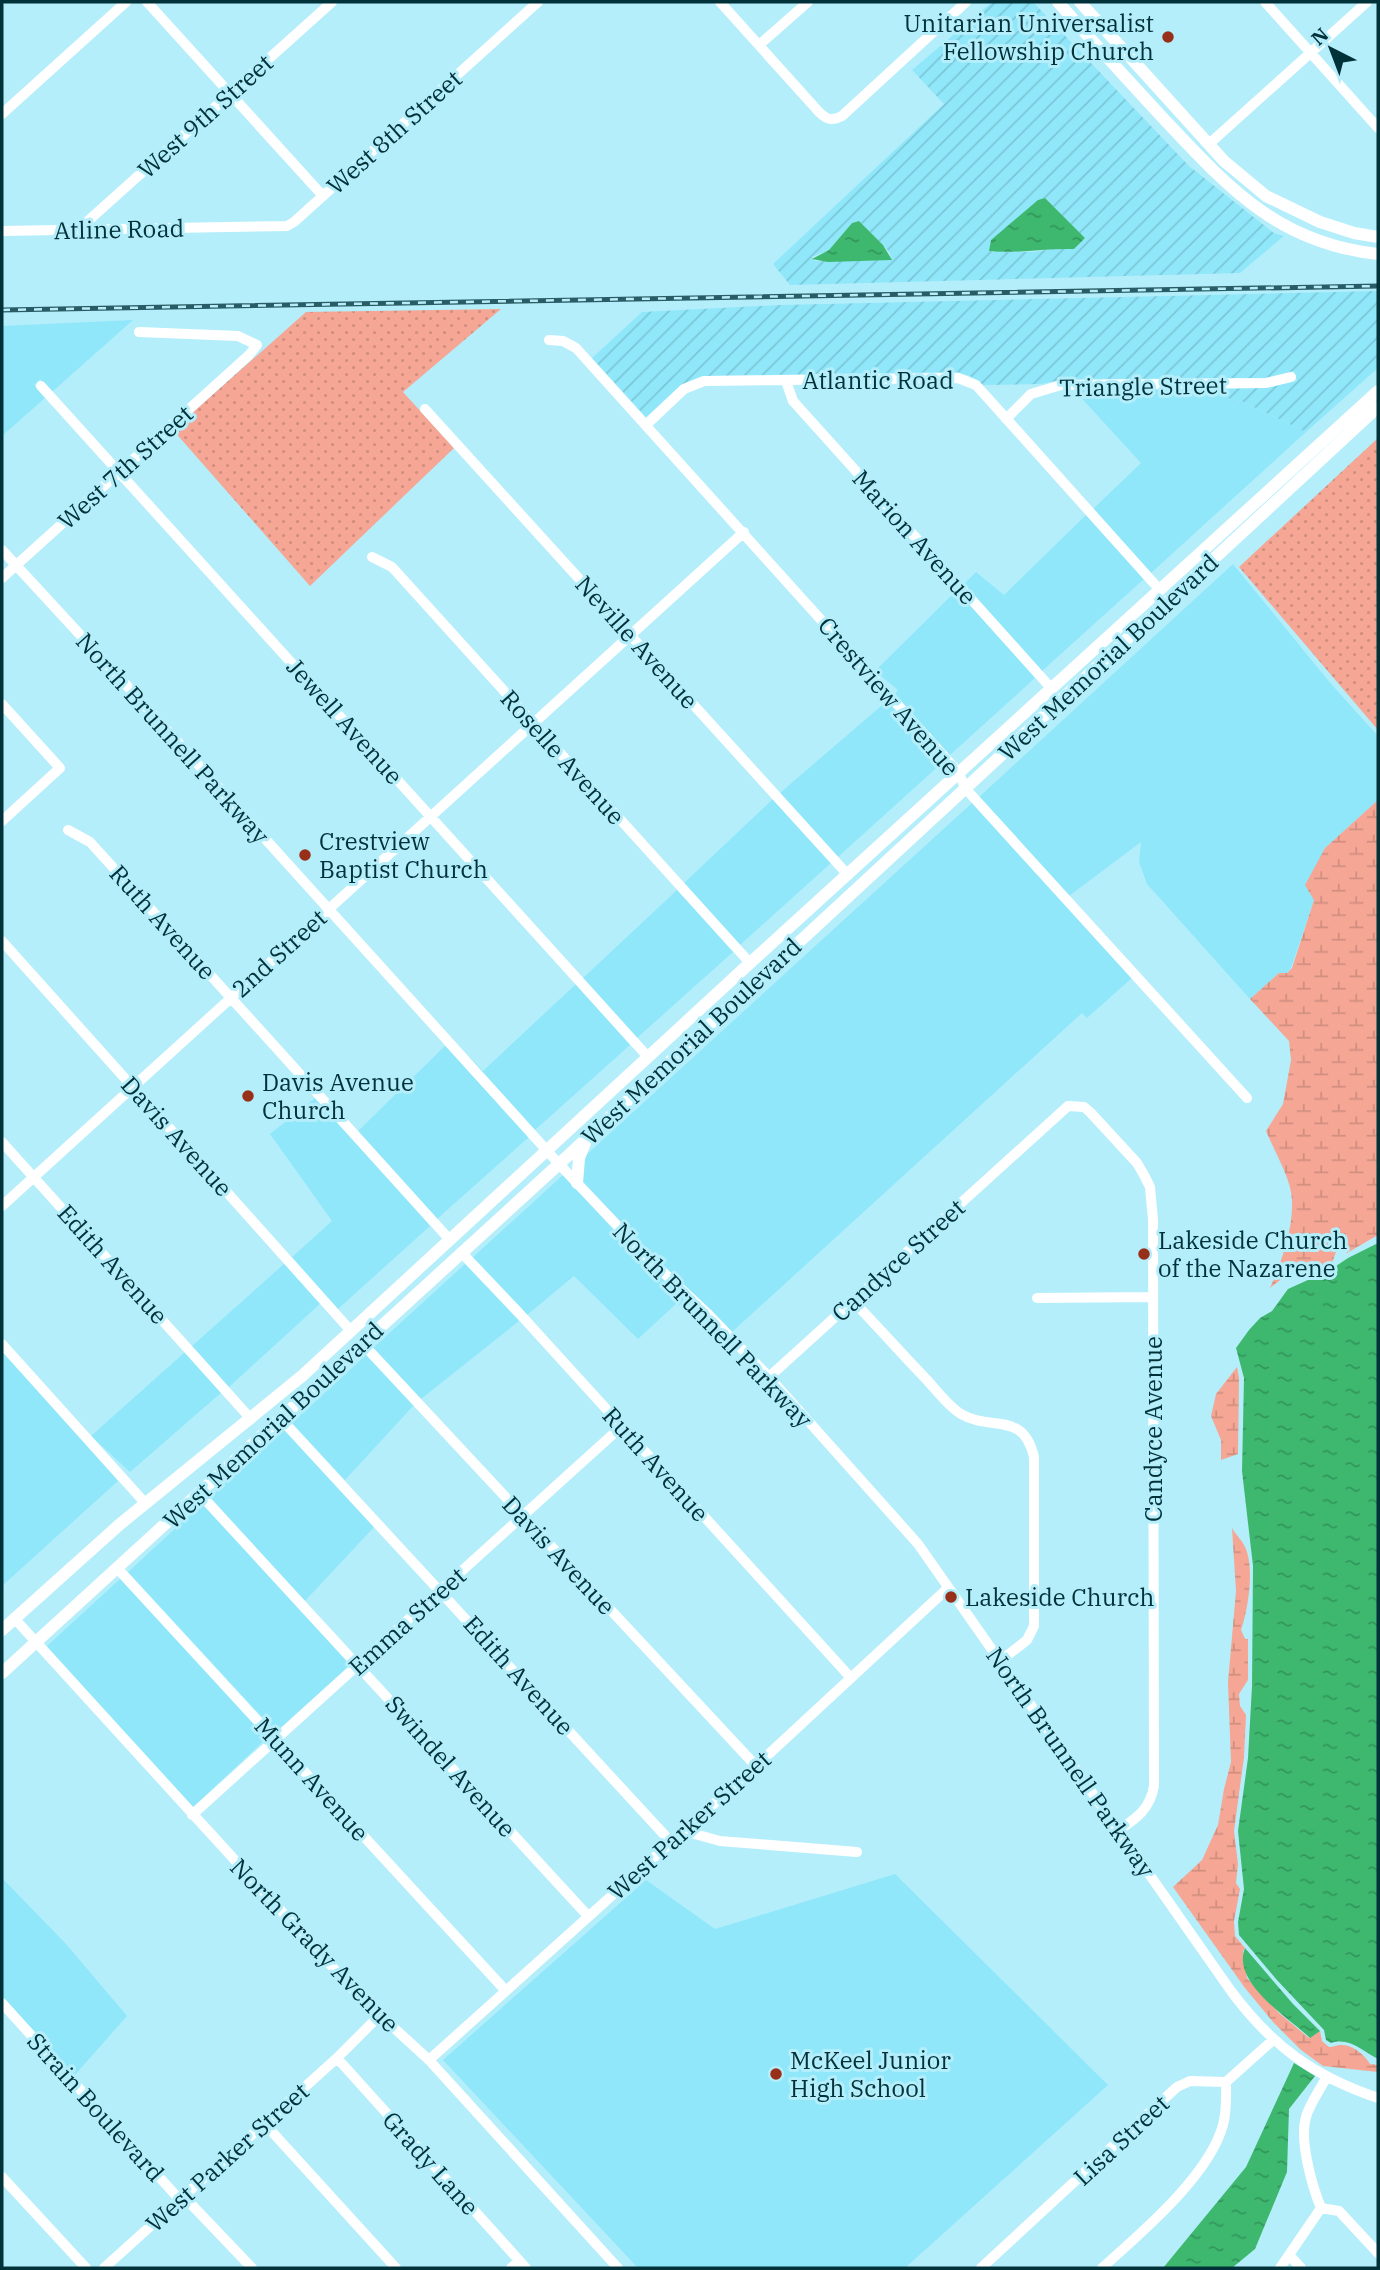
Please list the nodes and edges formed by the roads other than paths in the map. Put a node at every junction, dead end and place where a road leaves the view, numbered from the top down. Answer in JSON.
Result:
{"nodes":[{"id":1,"x":125,"y":2,"type":"edge"},
{"id":2,"x":147,"y":2,"type":"edge"},
{"id":3,"x":332,"y":2,"type":"edge"},
{"id":4,"x":538,"y":2,"type":"edge"},
{"id":5,"x":720,"y":2,"type":"edge"},
{"id":6,"x":808,"y":2,"type":"edge"},
{"id":7,"x":966,"y":2,"type":"edge"},
{"id":8,"x":1058,"y":2,"type":"edge"},
{"id":9,"x":1080,"y":2,"type":"edge"},
{"id":10,"x":1265,"y":2,"type":"edge"},
{"id":11,"x":1367,"y":2,"type":"edge"},
{"id":12,"x":759,"y":46,"type":"junction"},
{"id":13,"x":1310,"y":52,"type":"junction"},
{"id":14,"x":230,"y":93,"type":"junction"},
{"id":15,"x":1153,"y":107,"type":"junction"},
{"id":16,"x":2,"y":114,"type":"edge"},
{"id":17,"x":1378,"y":128,"type":"edge"},
{"id":18,"x":1209,"y":144,"type":"junction"},
{"id":19,"x":1196,"y":154,"type":"junction"},
{"id":20,"x":323,"y":196,"type":"junction"},
{"id":21,"x":1287,"y":207,"type":"junction"},
{"id":22,"x":237,"y":228,"type":"joint"},
{"id":23,"x":79,"y":229,"type":"junction"},
{"id":24,"x":2,"y":231,"type":"edge"},
{"id":25,"x":1378,"y":237,"type":"edge"},
{"id":26,"x":1378,"y":254,"type":"edge"},
{"id":27,"x":139,"y":332,"type":"dead end"},
{"id":28,"x":549,"y":340,"type":"dead end"},
{"id":29,"x":1292,"y":377,"type":"dead end"},
{"id":30,"x":786,"y":381,"type":"junction"},
{"id":31,"x":41,"y":386,"type":"dead end"},
{"id":32,"x":1378,"y":391,"type":"edge"},
{"id":33,"x":1378,"y":407,"type":"edge"},
{"id":34,"x":425,"y":408,"type":"dead end"},
{"id":35,"x":1006,"y":419,"type":"junction"},
{"id":36,"x":646,"y":425,"type":"junction"},
{"id":37,"x":119,"y":472,"type":"junction"},
{"id":38,"x":1237,"y":518,"type":"junction"},
{"id":39,"x":744,"y":532,"type":"junction"},
{"id":40,"x":2,"y":550,"type":"edge"},
{"id":41,"x":372,"y":557,"type":"dead end"},
{"id":42,"x":16,"y":565,"type":"junction"},
{"id":43,"x":2,"y":578,"type":"edge"},
{"id":44,"x":1159,"y":589,"type":"junction"},
{"id":45,"x":1169,"y":601,"type":"junction"},
{"id":46,"x":631,"y":635,"type":"junction"},
{"id":47,"x":1051,"y":688,"type":"junction"},
{"id":48,"x":1065,"y":697,"type":"junction"},
{"id":49,"x":2,"y":704,"type":"edge"},
{"id":50,"x":533,"y":723,"type":"junction"},
{"id":51,"x":960,"y":773,"type":"junction"},
{"id":52,"x":965,"y":788,"type":"junction"},
{"id":53,"x":4,"y":815,"type":"edge"},
{"id":54,"x":430,"y":816,"type":"junction"},
{"id":55,"x":68,"y":830,"type":"dead end"},
{"id":56,"x":848,"y":875,"type":"junction"},
{"id":57,"x":327,"y":909,"type":"junction"},
{"id":58,"x":776,"y":939,"type":"junction"},
{"id":59,"x":2,"y":941,"type":"edge"},
{"id":60,"x":750,"y":963,"type":"junction"},
{"id":61,"x":759,"y":977,"type":"junction"},
{"id":62,"x":230,"y":997,"type":"junction"},
{"id":63,"x":731,"y":1003,"type":"junction"},
{"id":64,"x":648,"y":1057,"type":"junction"},
{"id":65,"x":134,"y":1088,"type":"junction"},
{"id":66,"x":1247,"y":1098,"type":"dead end"},
{"id":67,"x":588,"y":1136,"type":"junction"},
{"id":68,"x":2,"y":1142,"type":"edge"},
{"id":69,"x":1027,"y":1142,"type":"joint"},
{"id":70,"x":547,"y":1150,"type":"junction"},
{"id":71,"x":559,"y":1164,"type":"junction"},
{"id":72,"x":35,"y":1177,"type":"junction"},
{"id":73,"x":577,"y":1183,"type":"junction"},
{"id":74,"x":2,"y":1206,"type":"edge"},
{"id":75,"x":450,"y":1240,"type":"junction"},
{"id":76,"x":461,"y":1252,"type":"junction"},
{"id":77,"x":1152,"y":1297,"type":"junction"},
{"id":78,"x":1037,"y":1298,"type":"dead end"},
{"id":79,"x":853,"y":1301,"type":"junction"},
{"id":80,"x":371,"y":1313,"type":"junction"},
{"id":81,"x":351,"y":1331,"type":"junction"},
{"id":82,"x":362,"y":1343,"type":"junction"},
{"id":83,"x":2,"y":1344,"type":"edge"},
{"id":84,"x":340,"y":1363,"type":"junction"},
{"id":85,"x":769,"y":1377,"type":"junction"},
{"id":86,"x":280,"y":1418,"type":"junction"},
{"id":87,"x":251,"y":1419,"type":"junction"},
{"id":88,"x":622,"y":1426,"type":"junction"},
{"id":89,"x":199,"y":1493,"type":"junction"},
{"id":90,"x":146,"y":1504,"type":"junction"},
{"id":91,"x":523,"y":1515,"type":"junction"},
{"id":92,"x":117,"y":1568,"type":"junction"},
{"id":93,"x":948,"y":1588,"type":"junction"},
{"id":94,"x":442,"y":1591,"type":"junction"},
{"id":95,"x":14,"y":1618,"type":"junction"},
{"id":96,"x":2,"y":1630,"type":"edge"},
{"id":97,"x":36,"y":1642,"type":"junction"},
{"id":98,"x":1000,"y":1661,"type":"junction"},
{"id":99,"x":358,"y":1665,"type":"junction"},
{"id":100,"x":2,"y":1673,"type":"edge"},
{"id":101,"x":851,"y":1678,"type":"junction"},
{"id":102,"x":275,"y":1738,"type":"junction"},
{"id":103,"x":755,"y":1766,"type":"junction"},
{"id":104,"x":192,"y":1815,"type":"junction"},
{"id":105,"x":1119,"y":1830,"type":"junction"},
{"id":106,"x":684,"y":1831,"type":"junction"},
{"id":107,"x":671,"y":1842,"type":"junction"},
{"id":108,"x":857,"y":1852,"type":"dead end"},
{"id":109,"x":588,"y":1916,"type":"junction"},
{"id":110,"x":506,"y":1991,"type":"junction"},
{"id":111,"x":2,"y":2003,"type":"edge"},
{"id":112,"x":379,"y":2016,"type":"junction"},
{"id":113,"x":1273,"y":2040,"type":"junction"},
{"id":114,"x":337,"y":2058,"type":"junction"},
{"id":115,"x":429,"y":2060,"type":"junction"},
{"id":116,"x":1326,"y":2078,"type":"junction"},
{"id":117,"x":1226,"y":2082,"type":"junction"},
{"id":118,"x":1378,"y":2098,"type":"edge"},
{"id":119,"x":264,"y":2123,"type":"junction"},
{"id":120,"x":2,"y":2177,"type":"edge"},
{"id":121,"x":180,"y":2200,"type":"junction"},
{"id":122,"x":1321,"y":2208,"type":"junction"},
{"id":123,"x":1378,"y":2253,"type":"edge"},
{"id":124,"x":1290,"y":2256,"type":"junction"},
{"id":125,"x":519,"y":2266,"type":"edge"},
{"id":126,"x":86,"y":2268,"type":"edge"},
{"id":127,"x":104,"y":2268,"type":"edge"},
{"id":128,"x":251,"y":2268,"type":"edge"},
{"id":129,"x":396,"y":2268,"type":"edge"},
{"id":130,"x":618,"y":2268,"type":"edge"},
{"id":131,"x":981,"y":2268,"type":"edge"},
{"id":132,"x":1102,"y":2268,"type":"edge"},
{"id":133,"x":1280,"y":2268,"type":"edge"},
{"id":134,"x":1301,"y":2268,"type":"edge"}],
"edges":[{"from":1,"to":16,"type":"street"},
{"from":2,"to":14,"type":"street"},
{"from":3,"to":14,"type":"street","name":"West 9th Street"},
{"from":4,"to":20,"type":"street","name":"West 8th Street"},
{"from":5,"to":12,"type":"street"},
{"from":6,"to":12,"type":"street"},
{"from":7,"to":12,"type":"street"},
{"from":8,"to":15,"type":"main road"},
{"from":9,"to":18,"type":"main road"},
{"from":10,"to":13,"type":"street"},
{"from":11,"to":13,"type":"street"},
{"from":13,"to":17,"type":"street"},
{"from":13,"to":18,"type":"street"},
{"from":14,"to":20,"type":"street"},
{"from":14,"to":23,"type":"street","name":"West 9th Street"},
{"from":15,"to":18,"type":"main road"},
{"from":15,"to":19,"type":"main road"},
{"from":18,"to":21,"type":"main road"},
{"from":19,"to":21,"type":"main road"},
{"from":19,"to":26,"type":"main road"},
{"from":20,"to":22,"type":"street","name":"West 8th Street"},
{"from":21,"to":25,"type":"main road"},
{"from":22,"to":23,"type":"street","name":"Atline Road"},
{"from":23,"to":24,"type":"street","name":"Atline Road"},
{"from":27,"to":37,"type":"street","name":"West 7th Street"},
{"from":28,"to":36,"type":"street","name":"Crestview Avenue"},
{"from":29,"to":35,"type":"street","name":"Triangle Street"},
{"from":30,"to":35,"type":"street","name":"Atlantic Road"},
{"from":30,"to":36,"type":"street","name":"Atlantic Road"},
{"from":30,"to":47,"type":"street","name":"Marion Avenue"},
{"from":31,"to":37,"type":"street","name":"Jewell Avenue"},
{"from":32,"to":38,"type":"main road","name":"West Memorial Boulevard"},
{"from":33,"to":45,"type":"main road","name":"West Memorial Boulevard"},
{"from":34,"to":46,"type":"street","name":"Neville Avenue"},
{"from":35,"to":44,"type":"street","name":"Atlantic Road"},
{"from":36,"to":39,"type":"street","name":"Crestview Avenue"},
{"from":37,"to":42,"type":"street","name":"West 7th Street"},
{"from":37,"to":54,"type":"street","name":"Jewell Avenue"},
{"from":38,"to":44,"type":"main road","name":"West Memorial Boulevard"},
{"from":38,"to":45,"type":"main road"},
{"from":39,"to":46,"type":"street","name":"2nd Street"},
{"from":39,"to":51,"type":"street","name":"Crestview Avenue"},
{"from":40,"to":42,"type":"street","name":"North Brunnell Parkway"},
{"from":41,"to":50,"type":"street","name":"Roselle Avenue"},
{"from":42,"to":43,"type":"street","name":"West 7th Street"},
{"from":42,"to":57,"type":"street","name":"North Brunnell Parkway"},
{"from":44,"to":47,"type":"main road","name":"West Memorial Boulevard"},
{"from":44,"to":48,"type":"main road"},
{"from":45,"to":48,"type":"main road","name":"West Memorial Boulevard"},
{"from":46,"to":50,"type":"street","name":"2nd Street"},
{"from":46,"to":56,"type":"street","name":"Neville Avenue"},
{"from":47,"to":51,"type":"main road","name":"West Memorial Boulevard"},
{"from":48,"to":52,"type":"main road","name":"West Memorial Boulevard"},
{"from":49,"to":53,"type":"street"},
{"from":50,"to":54,"type":"street","name":"2nd Street"},
{"from":50,"to":60,"type":"street","name":"Roselle Avenue"},
{"from":51,"to":52,"type":"street","name":"Crestview Avenue"},
{"from":51,"to":56,"type":"main road","name":"West Memorial Boulevard"},
{"from":52,"to":61,"type":"main road","name":"West Memorial Boulevard"},
{"from":52,"to":66,"type":"street","name":"Crestview Avenue"},
{"from":54,"to":57,"type":"street","name":"2nd Street"},
{"from":54,"to":64,"type":"street","name":"Jewell Avenue"},
{"from":55,"to":62,"type":"street","name":"Ruth Avenue"},
{"from":56,"to":58,"type":"main road","name":"West Memorial Boulevard"},
{"from":57,"to":62,"type":"street","name":"2nd Street"},
{"from":57,"to":70,"type":"street","name":"North Brunnell Parkway"},
{"from":58,"to":60,"type":"main road","name":"West Memorial Boulevard"},
{"from":58,"to":61,"type":"main road"},
{"from":59,"to":65,"type":"street","name":"Davis Avenue"},
{"from":60,"to":63,"type":"main road"},
{"from":60,"to":64,"type":"main road","name":"West Memorial Boulevard"},
{"from":61,"to":63,"type":"main road","name":"West Memorial Boulevard"},
{"from":62,"to":65,"type":"street","name":"2nd Street"},
{"from":62,"to":75,"type":"street","name":"Ruth Avenue"},
{"from":63,"to":67,"type":"main road","name":"West Memorial Boulevard"},
{"from":64,"to":70,"type":"main road","name":"West Memorial Boulevard"},
{"from":65,"to":72,"type":"street","name":"2nd Street"},
{"from":65,"to":81,"type":"street","name":"Davis Avenue"},
{"from":67,"to":71,"type":"main road","name":"West Memorial Boulevard"},
{"from":67,"to":73,"type":"main road"},
{"from":68,"to":72,"type":"street","name":"Edith Avenue"},
{"from":69,"to":77,"type":"street","name":"Candyce Avenue"},
{"from":69,"to":79,"type":"street","name":"Candyce Street"},
{"from":70,"to":71,"type":"street","name":"North Brunnell Parkway"},
{"from":70,"to":75,"type":"main road","name":"West Memorial Boulevard"},
{"from":71,"to":73,"type":"street","name":"North Brunnell Parkway"},
{"from":71,"to":76,"type":"main road","name":"West Memorial Boulevard"},
{"from":72,"to":74,"type":"street","name":"2nd Street"},
{"from":72,"to":87,"type":"street","name":"Edith Avenue"},
{"from":73,"to":85,"type":"street","name":"North Brunnell Parkway"},
{"from":75,"to":80,"type":"main road","name":"West Memorial Boulevard"},
{"from":76,"to":82,"type":"main road","name":"West Memorial Boulevard"},
{"from":76,"to":88,"type":"street","name":"Ruth Avenue"},
{"from":77,"to":78,"type":"street"},
{"from":77,"to":105,"type":"street","name":"Candyce Avenue"},
{"from":79,"to":85,"type":"street","name":"Candyce Street"},
{"from":79,"to":98,"type":"street"},
{"from":80,"to":81,"type":"main road","name":"West Memorial Boulevard"},
{"from":80,"to":82,"type":"main road"},
{"from":81,"to":84,"type":"main road"},
{"from":81,"to":87,"type":"main road","name":"West Memorial Boulevard"},
{"from":82,"to":84,"type":"main road","name":"West Memorial Boulevard"},
{"from":82,"to":91,"type":"street","name":"Davis Avenue"},
{"from":83,"to":90,"type":"street"},
{"from":84,"to":86,"type":"main road","name":"West Memorial Boulevard"},
{"from":85,"to":93,"type":"street","name":"North Brunnell Parkway"},
{"from":86,"to":89,"type":"main road","name":"West Memorial Boulevard"},
{"from":86,"to":94,"type":"street","name":"Edith Avenue"},
{"from":87,"to":90,"type":"main road","name":"West Memorial Boulevard"},
{"from":88,"to":91,"type":"street","name":"Emma Street"},
{"from":88,"to":101,"type":"street","name":"Ruth Avenue"},
{"from":89,"to":92,"type":"main road","name":"West Memorial Boulevard"},
{"from":89,"to":99,"type":"street","name":"Swindel Avenue"},
{"from":90,"to":95,"type":"main road","name":"West Memorial Boulevard"},
{"from":91,"to":94,"type":"street","name":"Emma Street"},
{"from":91,"to":103,"type":"street","name":"Davis Avenue"},
{"from":92,"to":97,"type":"main road","name":"West Memorial Boulevard"},
{"from":92,"to":102,"type":"street","name":"Munn Avenue"},
{"from":93,"to":98,"type":"street","name":"North Brunnell Parkway"},
{"from":93,"to":101,"type":"street","name":"West Parker Street"},
{"from":94,"to":99,"type":"street","name":"Emma Street"},
{"from":94,"to":107,"type":"street","name":"Edith Avenue"},
{"from":95,"to":96,"type":"main road","name":"West Memorial Boulevard"},
{"from":95,"to":97,"type":"street","name":"North Grady Avenue"},
{"from":97,"to":100,"type":"main road","name":"West Memorial Boulevard"},
{"from":97,"to":104,"type":"street","name":"North Grady Avenue"},
{"from":98,"to":105,"type":"street","name":"North Brunnell Parkway"},
{"from":99,"to":102,"type":"street","name":"Emma Street"},
{"from":99,"to":109,"type":"street","name":"Swindel Avenue"},
{"from":101,"to":103,"type":"street","name":"West Parker Street"},
{"from":102,"to":104,"type":"street","name":"Emma Street"},
{"from":102,"to":110,"type":"street","name":"Munn Avenue"},
{"from":103,"to":106,"type":"street","name":"West Parker Street"},
{"from":104,"to":112,"type":"street","name":"North Grady Avenue"},
{"from":105,"to":113,"type":"street","name":"North Brunnell Parkway"},
{"from":106,"to":107,"type":"street","name":"West Parker Street"},
{"from":106,"to":108,"type":"street"},
{"from":107,"to":109,"type":"street","name":"West Parker Street"},
{"from":109,"to":110,"type":"street","name":"West Parker Street"},
{"from":110,"to":115,"type":"street","name":"West Parker Street"},
{"from":111,"to":121,"type":"street","name":"Strain Boulevard"},
{"from":112,"to":114,"type":"street","name":"West Parker Street"},
{"from":112,"to":115,"type":"street","name":"North Grady Avenue"},
{"from":113,"to":116,"type":"street","name":"North Brunnell Parkway"},
{"from":113,"to":117,"type":"street"},
{"from":114,"to":119,"type":"street","name":"West Parker Street"},
{"from":114,"to":125,"type":"street","name":"Grady Lane"},
{"from":115,"to":130,"type":"street","name":"North Grady Avenue"},
{"from":116,"to":118,"type":"street","name":"North Brunnell Parkway"},
{"from":116,"to":122,"type":"street"},
{"from":117,"to":131,"type":"street","name":"Lisa Street"},
{"from":117,"to":132,"type":"street"},
{"from":119,"to":121,"type":"street","name":"West Parker Street"},
{"from":119,"to":129,"type":"street"},
{"from":120,"to":126,"type":"street"},
{"from":121,"to":127,"type":"street","name":"West Parker Street"},
{"from":121,"to":128,"type":"street","name":"Strain Boulevard"},
{"from":122,"to":123,"type":"street"},
{"from":122,"to":124,"type":"street"},
{"from":124,"to":133,"type":"street"},
{"from":124,"to":134,"type":"street"}]}
